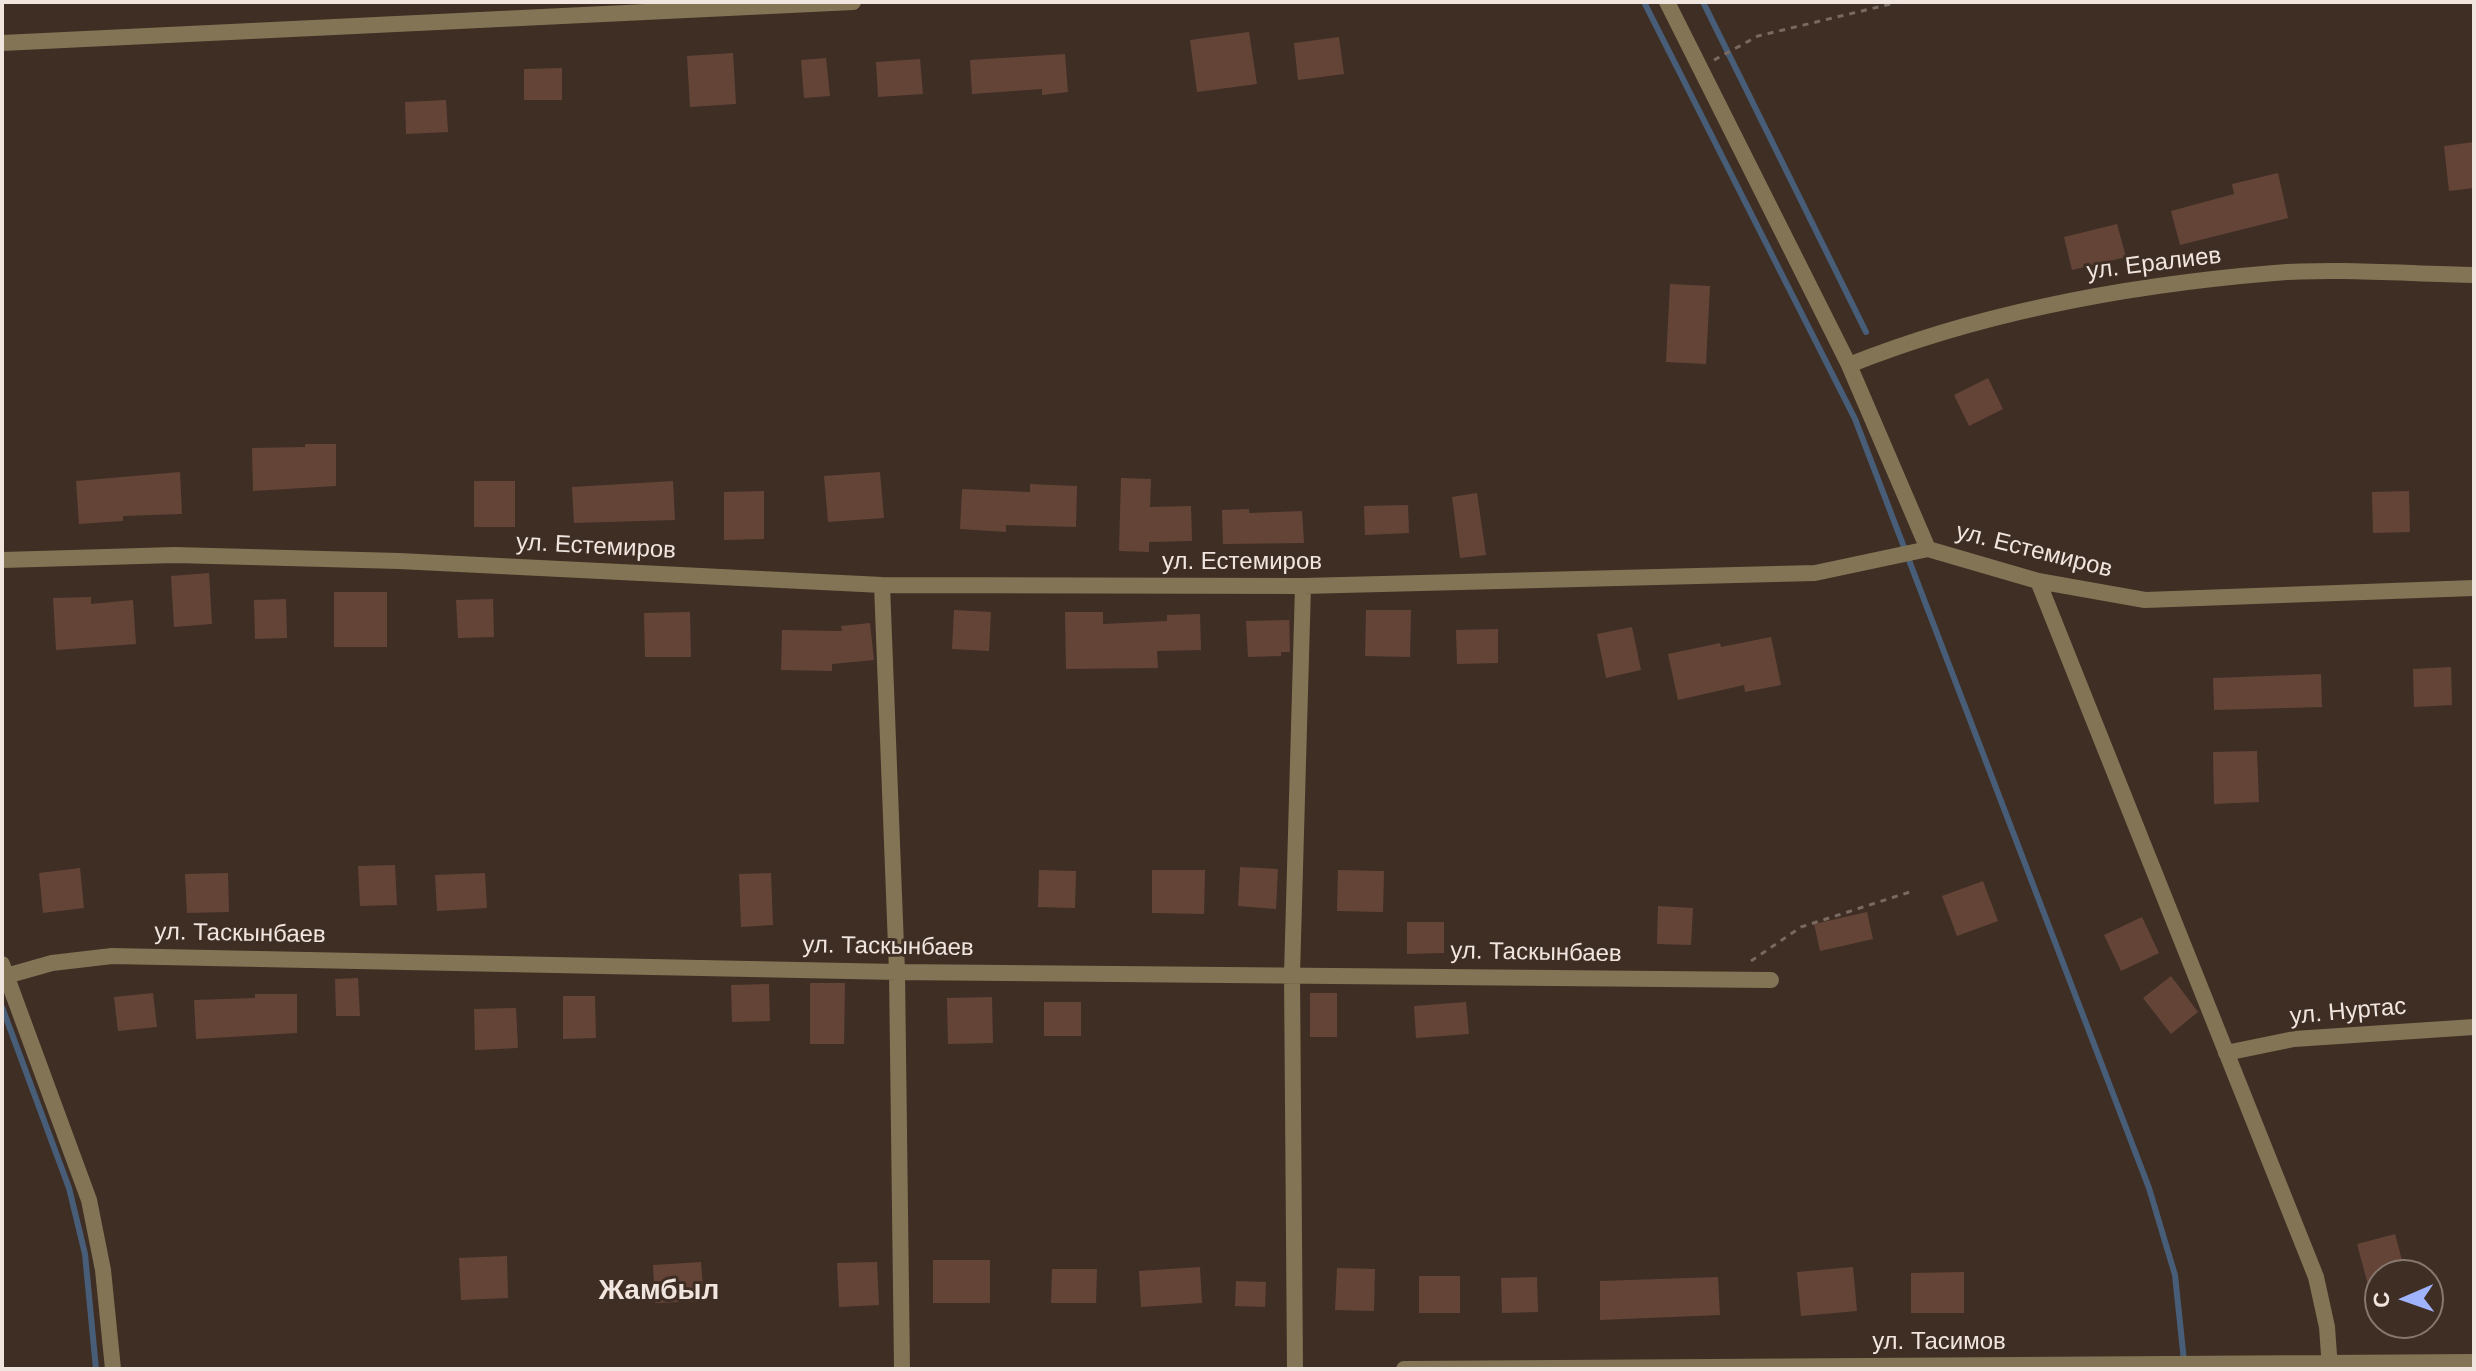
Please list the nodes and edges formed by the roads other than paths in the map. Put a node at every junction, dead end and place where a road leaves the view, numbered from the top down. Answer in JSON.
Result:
{"nodes":[{"id":1,"x":853,"y":2,"type":"edge"},
{"id":2,"x":1667,"y":2,"type":"edge"},
{"id":3,"x":2,"y":43,"type":"edge"},
{"id":4,"x":2474,"y":275,"type":"edge"},
{"id":5,"x":1849,"y":365,"type":"junction"},
{"id":6,"x":1928,"y":549,"type":"junction"},
{"id":7,"x":2,"y":560,"type":"edge"},
{"id":8,"x":2038,"y":581,"type":"junction"},
{"id":9,"x":882,"y":585,"type":"junction"},
{"id":10,"x":1303,"y":586,"type":"junction"},
{"id":11,"x":2474,"y":588,"type":"edge"},
{"id":12,"x":4,"y":970,"type":"edge"},
{"id":13,"x":897,"y":972,"type":"junction"},
{"id":14,"x":1292,"y":974,"type":"junction"},
{"id":15,"x":1771,"y":980,"type":"dead end"},
{"id":16,"x":2474,"y":1027,"type":"edge"},
{"id":17,"x":2226,"y":1053,"type":"junction"},
{"id":18,"x":2474,"y":1362,"type":"edge"},
{"id":19,"x":2330,"y":1366,"type":"edge"},
{"id":20,"x":113,"y":1369,"type":"edge"},
{"id":21,"x":902,"y":1369,"type":"edge"},
{"id":22,"x":1295,"y":1369,"type":"edge"},
{"id":23,"x":1404,"y":1369,"type":"edge"}],
"edges":[{"from":1,"to":3,"type":"street"},
{"from":2,"to":5,"type":"street"},
{"from":4,"to":5,"type":"street","name":"ул. Ералиев"},
{"from":5,"to":6,"type":"street"},
{"from":6,"to":8,"type":"street","name":"ул. Естемиров"},
{"from":6,"to":10,"type":"street","name":"ул. Естемиров"},
{"from":7,"to":9,"type":"street","name":"ул. Естемиров"},
{"from":8,"to":11,"type":"street","name":"ул. Естемиров"},
{"from":8,"to":17,"type":"street"},
{"from":9,"to":10,"type":"street","name":"ул. Естемиров"},
{"from":9,"to":13,"type":"street"},
{"from":10,"to":14,"type":"street"},
{"from":12,"to":13,"type":"street","name":"ул. Таскынбаев"},
{"from":12,"to":20,"type":"street"},
{"from":13,"to":14,"type":"street","name":"ул. Таскынбаев"},
{"from":13,"to":21,"type":"street"},
{"from":14,"to":15,"type":"street","name":"ул. Таскынбаев"},
{"from":14,"to":22,"type":"street"},
{"from":16,"to":17,"type":"street","name":"ул. Нуртас"},
{"from":17,"to":19,"type":"street"},
{"from":18,"to":19,"type":"street","name":"ул. Тасимов"},
{"from":19,"to":23,"type":"street","name":"ул. Тасимов"}]}
